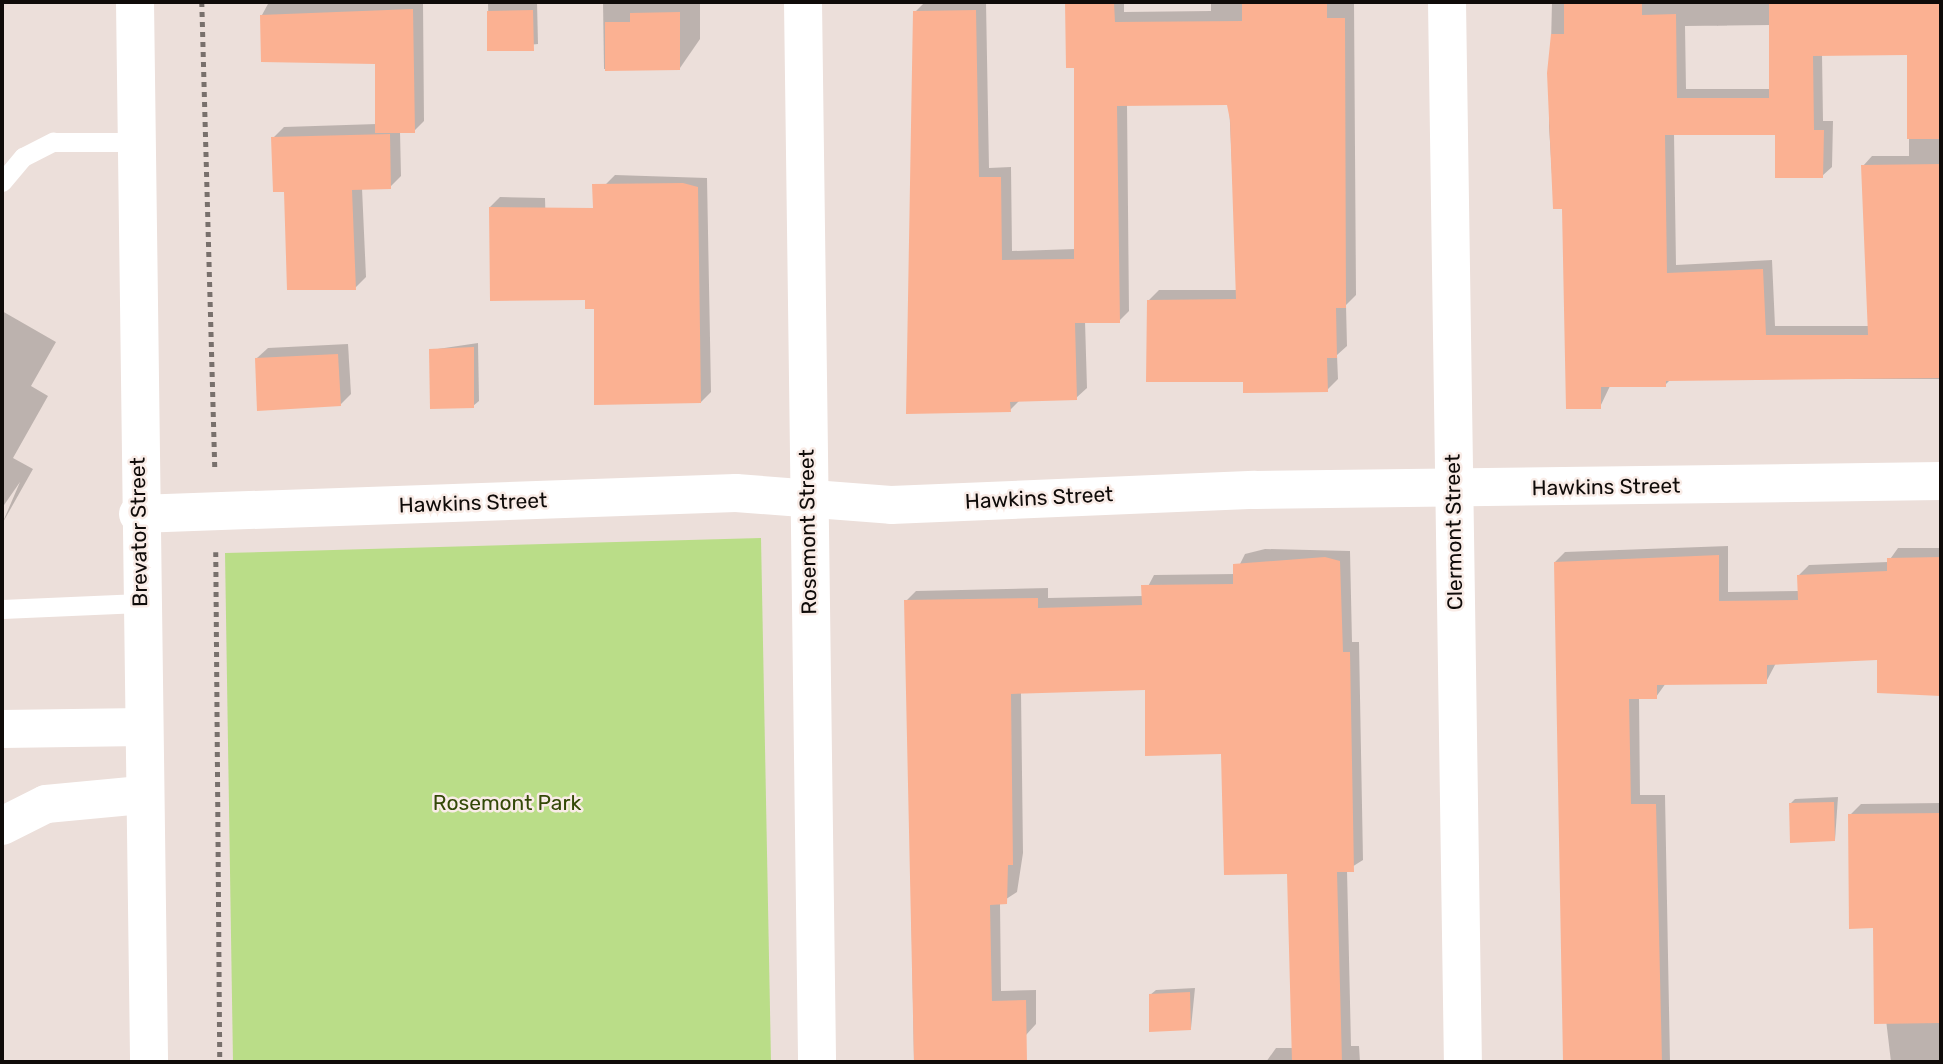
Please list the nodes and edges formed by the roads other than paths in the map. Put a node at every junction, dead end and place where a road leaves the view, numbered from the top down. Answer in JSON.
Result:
{"nodes":[{"id":1,"x":135,"y":2,"type":"edge"},
{"id":2,"x":803,"y":2,"type":"edge"},
{"id":3,"x":1447,"y":2,"type":"edge"},
{"id":4,"x":135,"y":142,"type":"junction"},
{"id":5,"x":2,"y":182,"type":"edge"},
{"id":6,"x":1941,"y":481,"type":"edge"},
{"id":7,"x":1454,"y":490,"type":"junction"},
{"id":8,"x":807,"y":499,"type":"junction"},
{"id":9,"x":138,"y":514,"type":"junction"},
{"id":10,"x":140,"y":603,"type":"junction"},
{"id":11,"x":2,"y":609,"type":"edge"},
{"id":12,"x":143,"y":727,"type":"junction"},
{"id":13,"x":2,"y":729,"type":"edge"},
{"id":14,"x":142,"y":795,"type":"junction"},
{"id":15,"x":2,"y":826,"type":"edge"},
{"id":16,"x":149,"y":1062,"type":"edge"},
{"id":17,"x":817,"y":1062,"type":"edge"},
{"id":18,"x":1463,"y":1062,"type":"edge"}],
"edges":[{"from":1,"to":4,"type":"street","name":"Brevator Street"},
{"from":2,"to":8,"type":"street","name":"Rosemont Street"},
{"from":3,"to":7,"type":"street","name":"Clermont Street"},
{"from":4,"to":5,"type":"lane"},
{"from":4,"to":9,"type":"street","name":"Brevator Street"},
{"from":6,"to":7,"type":"street","name":"Hawkins Street"},
{"from":7,"to":8,"type":"street","name":"Hawkins Street"},
{"from":7,"to":18,"type":"street","name":"Clermont Street"},
{"from":8,"to":9,"type":"street","name":"Hawkins Street"},
{"from":8,"to":17,"type":"street","name":"Rosemont Street"},
{"from":9,"to":10,"type":"street","name":"Brevator Street"},
{"from":10,"to":11,"type":"lane"},
{"from":10,"to":12,"type":"street","name":"Brevator Street"},
{"from":12,"to":13,"type":"street"},
{"from":12,"to":14,"type":"street","name":"Brevator Street"},
{"from":14,"to":15,"type":"street"},
{"from":14,"to":16,"type":"street","name":"Brevator Street"}]}
